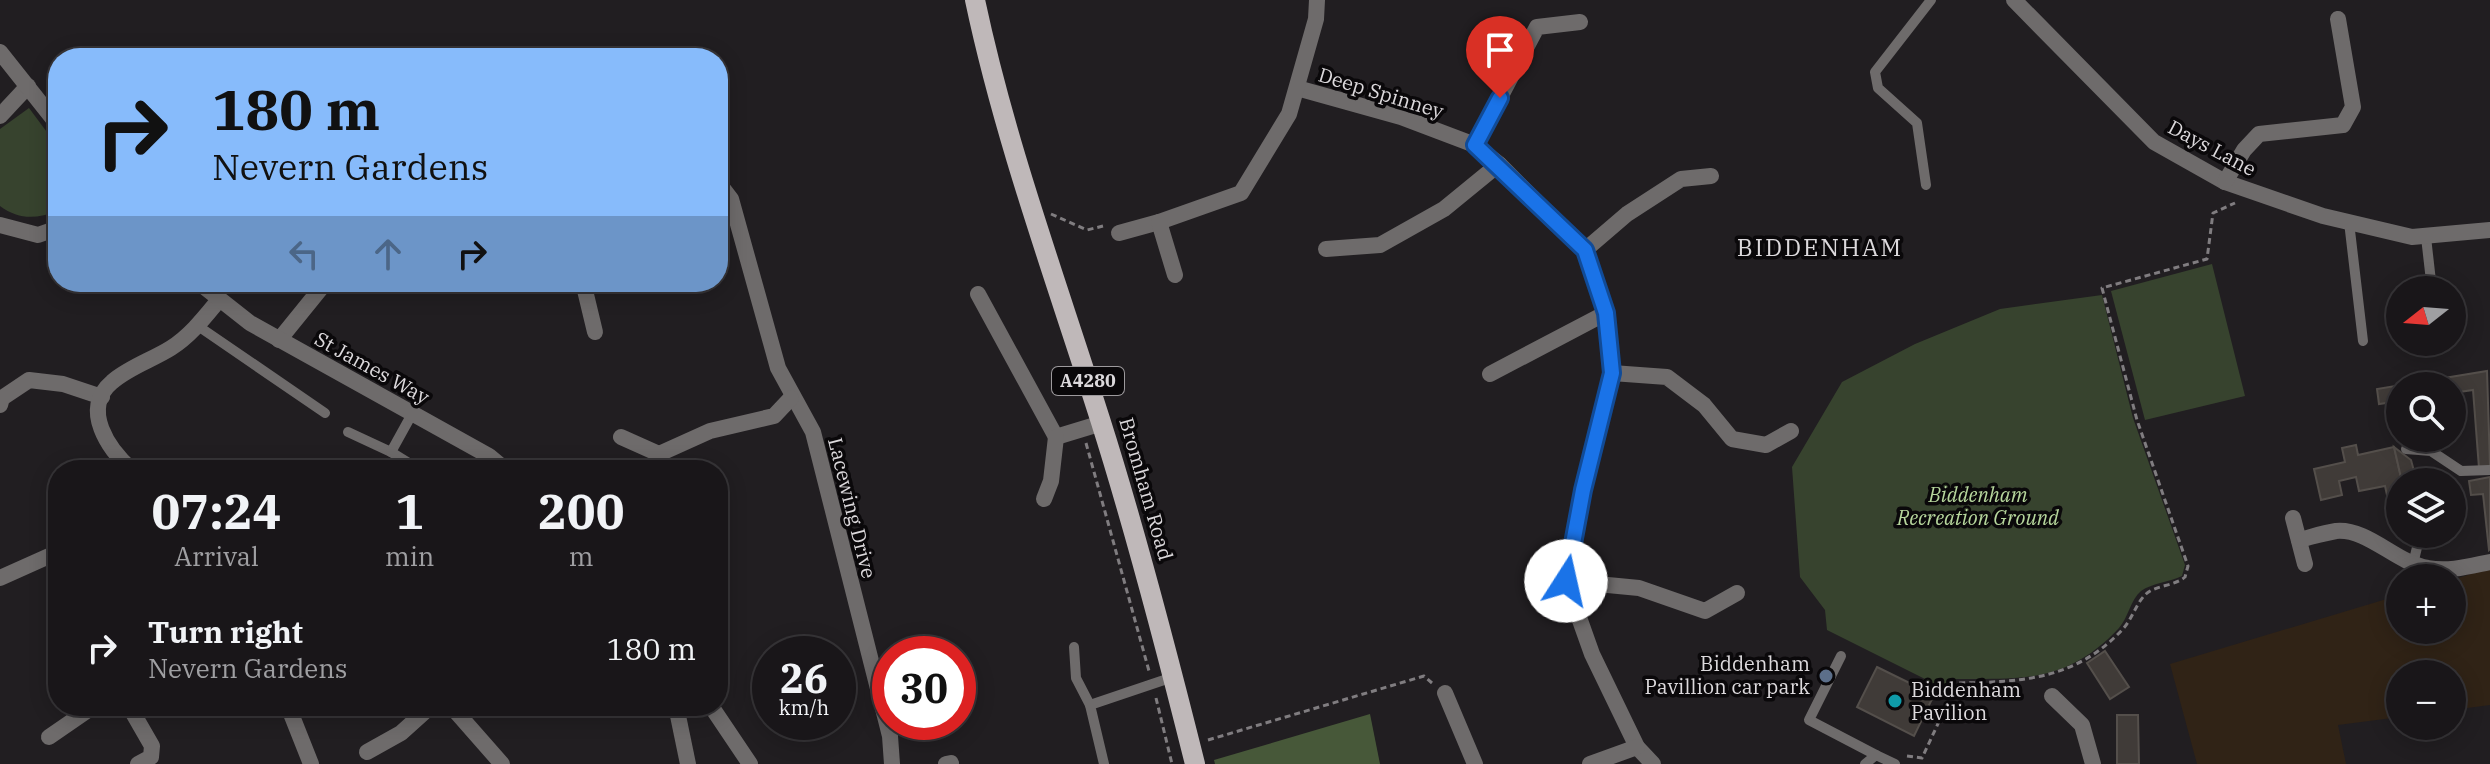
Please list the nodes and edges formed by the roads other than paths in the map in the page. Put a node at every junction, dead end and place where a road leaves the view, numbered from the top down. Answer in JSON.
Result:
{"nodes":[{"id":1,"x":975,"y":0,"type":"edge"},
{"id":2,"x":1317,"y":0,"type":"edge"},
{"id":3,"x":1931,"y":0,"type":"edge"},
{"id":4,"x":2014,"y":0,"type":"edge"},
{"id":5,"x":2338,"y":19,"type":"dead end"},
{"id":6,"x":1580,"y":22,"type":"dead end"},
{"id":7,"x":0,"y":52,"type":"edge"},
{"id":8,"x":28,"y":86,"type":"junction"},
{"id":9,"x":1297,"y":88,"type":"junction"},
{"id":10,"x":48,"y":112,"type":"edge"},
{"id":11,"x":0,"y":116,"type":"edge"},
{"id":12,"x":1475,"y":145,"type":"junction"},
{"id":13,"x":1499,"y":164,"type":"junction"},
{"id":14,"x":1711,"y":176,"type":"dead end"},
{"id":15,"x":2225,"y":182,"type":"junction"},
{"id":16,"x":1926,"y":185,"type":"dead end"},
{"id":17,"x":728,"y":195,"type":"edge"},
{"id":18,"x":1159,"y":222,"type":"junction"},
{"id":19,"x":2349,"y":222,"type":"junction"},
{"id":20,"x":0,"y":225,"type":"edge"},
{"id":21,"x":2490,"y":230,"type":"edge"},
{"id":22,"x":48,"y":232,"type":"edge"},
{"id":23,"x":1119,"y":233,"type":"road end"},
{"id":24,"x":2426,"y":237,"type":"junction"},
{"id":25,"x":1326,"y":249,"type":"dead end"},
{"id":26,"x":1585,"y":250,"type":"junction"},
{"id":27,"x":1175,"y":275,"type":"dead end"},
{"id":28,"x":2430,"y":276,"type":"edge"},
{"id":29,"x":209,"y":292,"type":"edge"},
{"id":30,"x":318,"y":292,"type":"edge"},
{"id":31,"x":585,"y":292,"type":"edge"},
{"id":32,"x":978,"y":294,"type":"dead end"},
{"id":33,"x":218,"y":301,"type":"junction"},
{"id":34,"x":1606,"y":313,"type":"junction"},
{"id":35,"x":198,"y":326,"type":"junction"},
{"id":36,"x":595,"y":332,"type":"dead end"},
{"id":37,"x":279,"y":340,"type":"junction"},
{"id":38,"x":2363,"y":341,"type":"dead end"},
{"id":39,"x":1612,"y":373,"type":"junction"},
{"id":40,"x":1490,"y":374,"type":"dead end"},
{"id":41,"x":102,"y":397,"type":"junction"},
{"id":42,"x":791,"y":398,"type":"junction"},
{"id":43,"x":0,"y":405,"type":"edge"},
{"id":44,"x":325,"y":413,"type":"dead end"},
{"id":45,"x":412,"y":414,"type":"junction"},
{"id":46,"x":1102,"y":423,"type":"junction"},
{"id":47,"x":1791,"y":431,"type":"dead end"},
{"id":48,"x":348,"y":432,"type":"dead end"},
{"id":49,"x":621,"y":437,"type":"dead end"},
{"id":50,"x":1056,"y":437,"type":"junction"},
{"id":51,"x":391,"y":452,"type":"junction"},
{"id":52,"x":2432,"y":452,"type":"edge"},
{"id":53,"x":121,"y":460,"type":"edge"},
{"id":54,"x":404,"y":460,"type":"edge"},
{"id":55,"x":494,"y":460,"type":"edge"},
{"id":56,"x":2490,"y":470,"type":"edge"},
{"id":57,"x":1044,"y":499,"type":"dead end"},
{"id":58,"x":2293,"y":518,"type":"dead end"},
{"id":59,"x":2299,"y":540,"type":"junction"},
{"id":60,"x":2417,"y":548,"type":"edge"},
{"id":61,"x":48,"y":556,"type":"edge"},
{"id":62,"x":2490,"y":562,"type":"edge"},
{"id":63,"x":2305,"y":564,"type":"dead end"},
{"id":64,"x":2413,"y":564,"type":"joint"},
{"id":65,"x":2466,"y":566,"type":"edge"},
{"id":66,"x":0,"y":578,"type":"edge"},
{"id":67,"x":1566,"y":581,"type":"junction"},
{"id":68,"x":1737,"y":593,"type":"dead end"},
{"id":69,"x":1074,"y":647,"type":"dead end"},
{"id":70,"x":1841,"y":656,"type":"dead end"},
{"id":71,"x":1173,"y":677,"type":"junction"},
{"id":72,"x":1445,"y":693,"type":"road end"},
{"id":73,"x":2052,"y":696,"type":"dead end"},
{"id":74,"x":1090,"y":705,"type":"junction"},
{"id":75,"x":79,"y":716,"type":"edge"},
{"id":76,"x":135,"y":716,"type":"edge"},
{"id":77,"x":292,"y":716,"type":"edge"},
{"id":78,"x":420,"y":716,"type":"edge"},
{"id":79,"x":460,"y":716,"type":"edge"},
{"id":80,"x":678,"y":716,"type":"edge"},
{"id":81,"x":718,"y":716,"type":"edge"},
{"id":82,"x":49,"y":737,"type":"dead end"},
{"id":83,"x":1637,"y":747,"type":"junction"},
{"id":84,"x":367,"y":752,"type":"dead end"},
{"id":85,"x":1871,"y":752,"type":"junction"},
{"id":86,"x":1192,"y":755,"type":"edge"},
{"id":87,"x":138,"y":764,"type":"edge"},
{"id":88,"x":311,"y":764,"type":"edge"},
{"id":89,"x":502,"y":764,"type":"edge"},
{"id":90,"x":688,"y":764,"type":"edge"},
{"id":91,"x":750,"y":764,"type":"edge"},
{"id":92,"x":892,"y":764,"type":"edge"},
{"id":93,"x":1104,"y":764,"type":"edge"},
{"id":94,"x":1475,"y":764,"type":"edge"},
{"id":95,"x":1590,"y":764,"type":"edge"},
{"id":96,"x":1653,"y":764,"type":"edge"},
{"id":97,"x":1865,"y":764,"type":"edge"},
{"id":98,"x":1895,"y":764,"type":"edge"},
{"id":99,"x":2093,"y":764,"type":"edge"}],
"edges":[{"from":1,"to":46,"type":"main road","name":"Bromham Road","number":"A4280"},
{"from":2,"to":9,"type":"street","name":"Deep Spinney"},
{"from":3,"to":16,"type":"lane"},
{"from":4,"to":15,"type":"street","name":"Days Lane"},
{"from":5,"to":15,"type":"street"},
{"from":6,"to":12,"type":"street"},
{"from":7,"to":8,"type":"street"},
{"from":8,"to":10,"type":"street"},
{"from":8,"to":11,"type":"street"},
{"from":9,"to":12,"type":"street","name":"Deep Spinney"},
{"from":9,"to":18,"type":"street","name":"Deep Spinney"},
{"from":12,"to":13,"type":"street","name":"Deep Spinney"},
{"from":13,"to":25,"type":"street"},
{"from":13,"to":26,"type":"street","name":"Deep Spinney"},
{"from":14,"to":26,"type":"street"},
{"from":15,"to":19,"type":"street","name":"Days Lane"},
{"from":17,"to":42,"type":"street","name":"Lacewing Drive"},
{"from":18,"to":23,"type":"street","name":"Deep Spinney"},
{"from":18,"to":27,"type":"street"},
{"from":19,"to":24,"type":"street","name":"Days Lane"},
{"from":19,"to":38,"type":"lane"},
{"from":20,"to":22,"type":"street"},
{"from":21,"to":24,"type":"street","name":"Days Lane"},
{"from":24,"to":28,"type":"lane"},
{"from":26,"to":34,"type":"street","name":"Deep Spinney"},
{"from":29,"to":33,"type":"street","name":"St James Way"},
{"from":30,"to":37,"type":"street"},
{"from":31,"to":36,"type":"street"},
{"from":32,"to":50,"type":"street"},
{"from":33,"to":35,"type":"street"},
{"from":33,"to":37,"type":"street","name":"St James Way"},
{"from":34,"to":39,"type":"street","name":"Deep Spinney"},
{"from":34,"to":40,"type":"street"},
{"from":35,"to":41,"type":"street"},
{"from":35,"to":44,"type":"lane"},
{"from":37,"to":45,"type":"street","name":"St James Way"},
{"from":39,"to":47,"type":"street"},
{"from":39,"to":67,"type":"street","name":"Deep Spinney"},
{"from":41,"to":43,"type":"street"},
{"from":41,"to":53,"type":"street"},
{"from":42,"to":49,"type":"street"},
{"from":42,"to":92,"type":"street","name":"Lacewing Drive"},
{"from":45,"to":51,"type":"lane"},
{"from":45,"to":55,"type":"street","name":"St James Way"},
{"from":46,"to":50,"type":"street"},
{"from":46,"to":71,"type":"main road","name":"Bromham Road","number":"A4280"},
{"from":48,"to":51,"type":"lane"},
{"from":50,"to":57,"type":"street"},
{"from":51,"to":54,"type":"lane"},
{"from":52,"to":56,"type":"lane"},
{"from":58,"to":59,"type":"street"},
{"from":59,"to":63,"type":"street"},
{"from":59,"to":64,"type":"street"},
{"from":60,"to":64,"type":"lane"},
{"from":61,"to":66,"type":"street"},
{"from":62,"to":65,"type":"street"},
{"from":67,"to":68,"type":"street"},
{"from":67,"to":83,"type":"street"},
{"from":69,"to":74,"type":"lane"},
{"from":70,"to":85,"type":"lane"},
{"from":71,"to":74,"type":"lane"},
{"from":71,"to":86,"type":"main road","name":"Bromham Road","number":"A4280"},
{"from":72,"to":94,"type":"street"},
{"from":73,"to":99,"type":"street"},
{"from":74,"to":93,"type":"lane"},
{"from":75,"to":82,"type":"street"},
{"from":76,"to":87,"type":"street"},
{"from":77,"to":88,"type":"street"},
{"from":78,"to":84,"type":"street"},
{"from":79,"to":89,"type":"street"},
{"from":80,"to":90,"type":"street"},
{"from":81,"to":91,"type":"street"},
{"from":83,"to":95,"type":"street"},
{"from":83,"to":96,"type":"street"},
{"from":85,"to":97,"type":"lane"},
{"from":85,"to":98,"type":"lane"}]}
